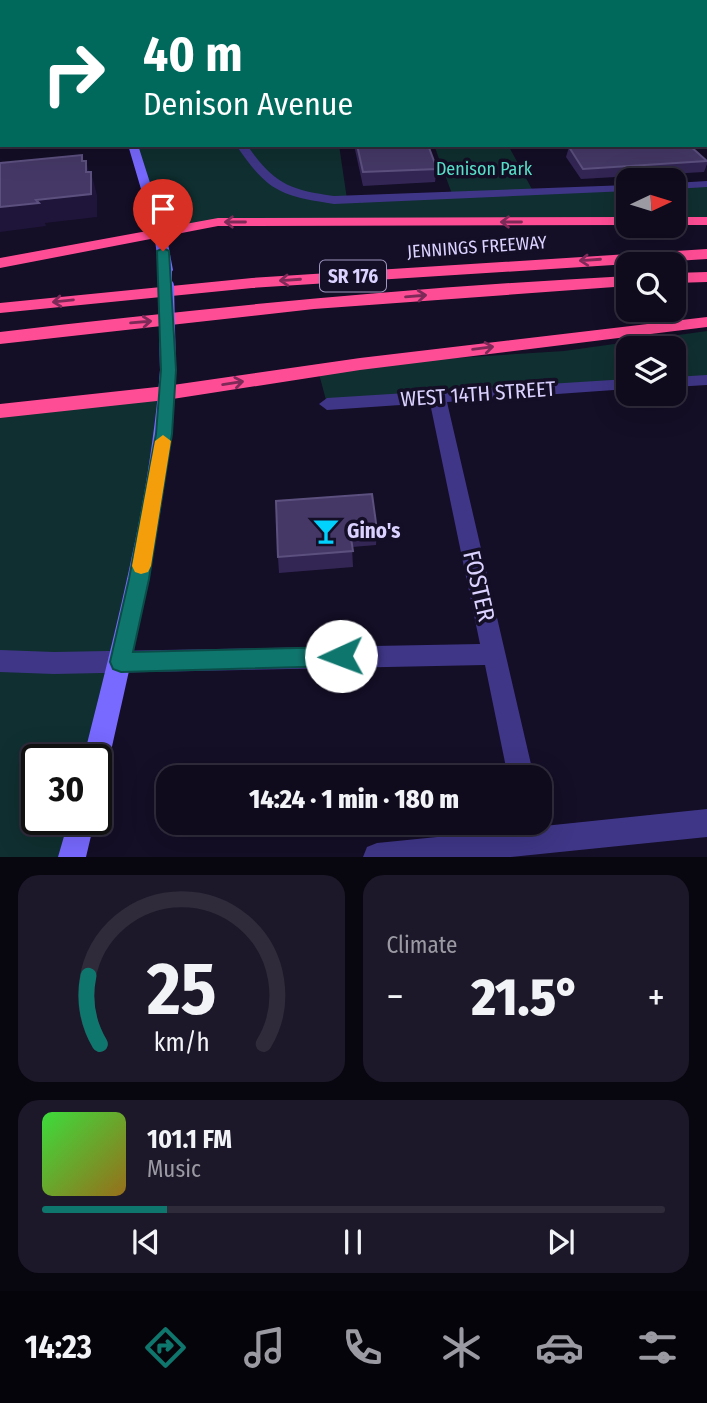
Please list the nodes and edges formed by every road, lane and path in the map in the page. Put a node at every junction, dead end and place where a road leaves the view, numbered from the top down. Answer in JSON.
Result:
{"nodes":[{"id":1,"x":134,"y":147,"type":"edge"},
{"id":2,"x":242,"y":147,"type":"edge"},
{"id":3,"x":707,"y":184,"type":"edge"},
{"id":4,"x":686,"y":185,"type":"edge"},
{"id":5,"x":616,"y":188,"type":"edge"},
{"id":6,"x":616,"y":221,"type":"edge"},
{"id":7,"x":686,"y":221,"type":"edge"},
{"id":8,"x":707,"y":221,"type":"edge"},
{"id":9,"x":160,"y":233,"type":"junction"},
{"id":10,"x":707,"y":254,"type":"edge"},
{"id":11,"x":0,"y":263,"type":"edge"},
{"id":12,"x":707,"y":276,"type":"edge"},
{"id":13,"x":686,"y":277,"type":"edge"},
{"id":14,"x":616,"y":282,"type":"edge"},
{"id":15,"x":0,"y":308,"type":"edge"},
{"id":16,"x":707,"y":322,"type":"edge"},
{"id":17,"x":0,"y":338,"type":"edge"},
{"id":18,"x":707,"y":380,"type":"edge"},
{"id":19,"x":686,"y":381,"type":"edge"},
{"id":20,"x":616,"y":385,"type":"edge"},
{"id":21,"x":166,"y":393,"type":"junction"},
{"id":22,"x":436,"y":396,"type":"junction"},
{"id":23,"x":327,"y":404,"type":"dead end"},
{"id":24,"x":0,"y":411,"type":"edge"},
{"id":25,"x":494,"y":654,"type":"junction"},
{"id":26,"x":0,"y":661,"type":"edge"},
{"id":27,"x":121,"y":662,"type":"junction"},
{"id":28,"x":100,"y":744,"type":"edge"},
{"id":29,"x":518,"y":765,"type":"edge"},
{"id":30,"x":707,"y":824,"type":"edge"},
{"id":31,"x":552,"y":831,"type":"edge"},
{"id":32,"x":78,"y":835,"type":"edge"},
{"id":33,"x":513,"y":835,"type":"edge"},
{"id":34,"x":72,"y":857,"type":"edge"},
{"id":35,"x":377,"y":857,"type":"edge"}],
"edges":[{"from":1,"to":9,"type":"main road"},
{"from":2,"to":5,"type":"street"},
{"from":3,"to":4,"type":"street"},
{"from":6,"to":9,"type":"highway","one_way":true},
{"from":7,"to":8,"type":"highway"},
{"from":9,"to":11,"type":"highway"},
{"from":9,"to":21,"type":"main road","bridge":true},
{"from":10,"to":15,"type":"highway","name":"JENNINGS FREEWAY","number":"SR 176","one_way":true},
{"from":12,"to":13,"type":"highway"},
{"from":17,"to":14,"type":"highway","number":"SR 176","one_way":true},
{"from":21,"to":16,"type":"highway","one_way":true},
{"from":18,"to":19,"type":"street"},
{"from":20,"to":22,"type":"street","name":"WEST 14TH STREET"},
{"from":21,"to":24,"type":"highway"},
{"from":21,"to":27,"type":"main road"},
{"from":22,"to":23,"type":"street","name":"WEST 14TH STREET"},
{"from":22,"to":25,"type":"street","name":"FOSTER"},
{"from":25,"to":27,"type":"street"},
{"from":25,"to":29,"type":"street","name":"FOSTER"},
{"from":26,"to":27,"type":"street"},
{"from":27,"to":28,"type":"main road"},
{"from":30,"to":31,"type":"street"},
{"from":32,"to":34,"type":"main road"},
{"from":33,"to":35,"type":"street"}]}
